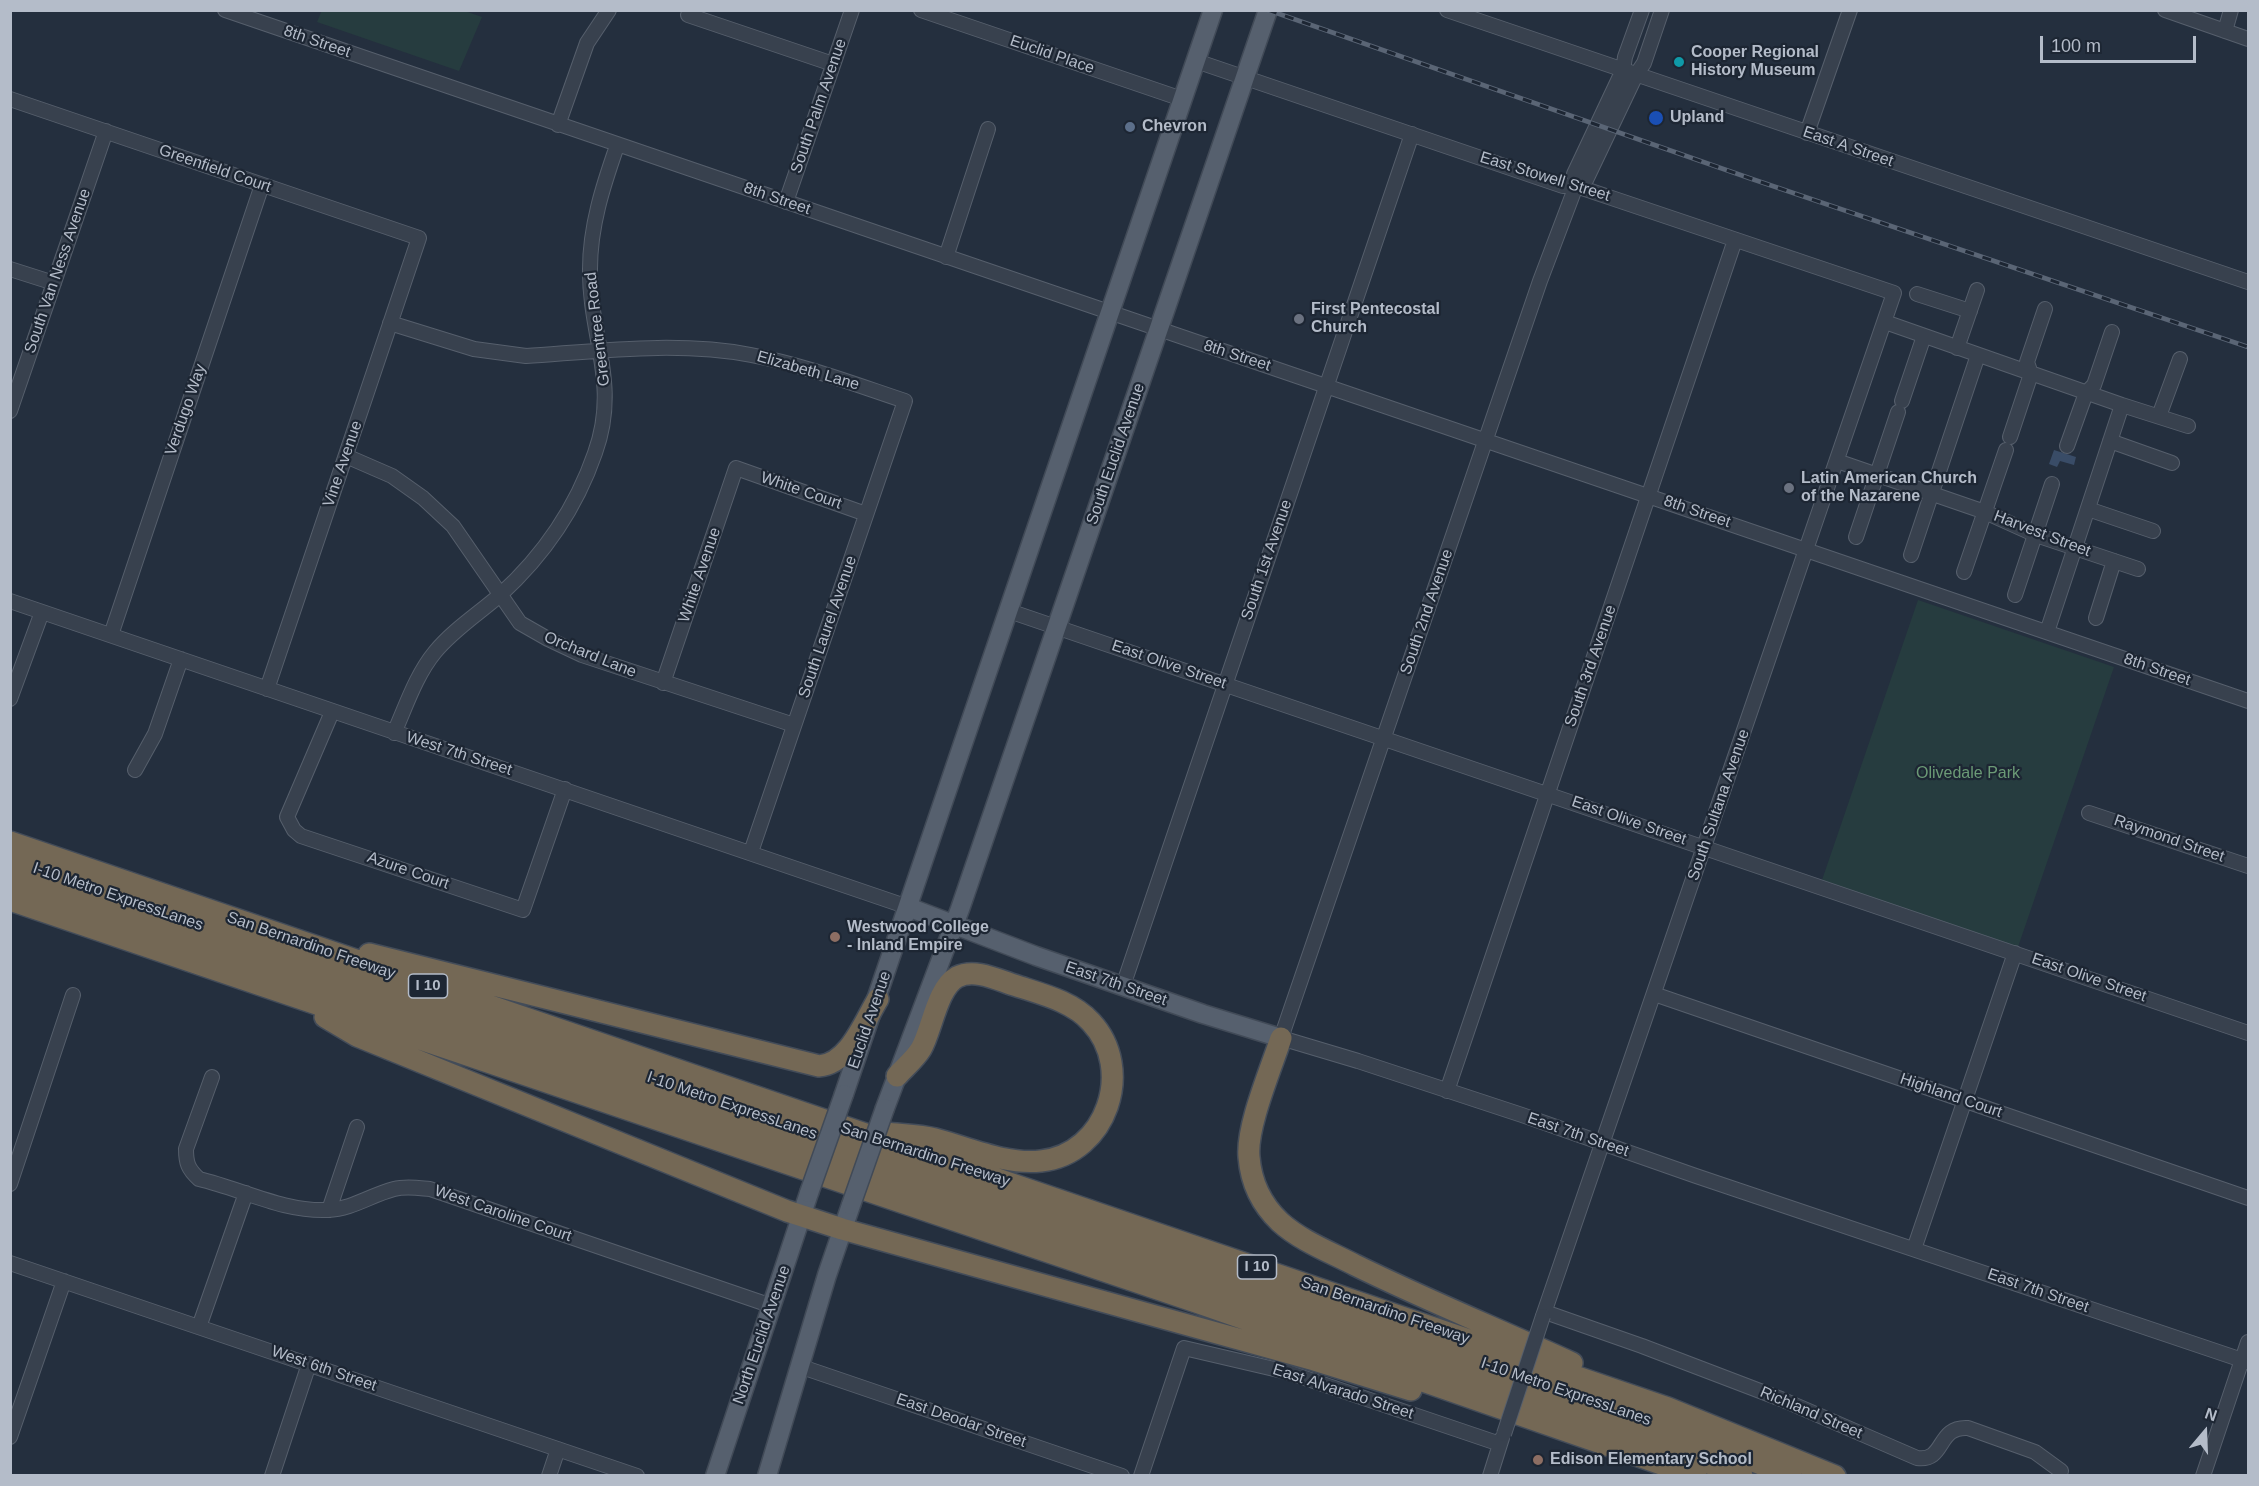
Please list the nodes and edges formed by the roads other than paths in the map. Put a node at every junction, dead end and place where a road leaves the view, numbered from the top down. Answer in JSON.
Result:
{"nodes":[{"id":1,"x":225,"y":10,"type":"edge"},
{"id":2,"x":609,"y":10,"type":"edge"},
{"id":3,"x":852,"y":10,"type":"edge"},
{"id":4,"x":921,"y":10,"type":"edge"},
{"id":5,"x":1213,"y":10,"type":"edge"},
{"id":6,"x":1268,"y":10,"type":"edge"},
{"id":7,"x":1447,"y":10,"type":"edge"},
{"id":8,"x":1642,"y":10,"type":"edge"},
{"id":9,"x":1662,"y":10,"type":"edge"},
{"id":10,"x":1850,"y":10,"type":"edge"},
{"id":11,"x":2165,"y":10,"type":"edge"},
{"id":12,"x":2232,"y":10,"type":"edge"},
{"id":13,"x":1464,"y":13,"type":"edge"},
{"id":14,"x":688,"y":15,"type":"dead end"},
{"id":15,"x":2225,"y":31,"type":"junction"},
{"id":16,"x":2248,"y":39,"type":"edge"},
{"id":17,"x":1196,"y":61,"type":"junction"},
{"id":18,"x":833,"y":64,"type":"junction"},
{"id":19,"x":1630,"y":73,"type":"junction"},
{"id":20,"x":1246,"y":78,"type":"junction"},
{"id":21,"x":10,"y":99,"type":"edge"},
{"id":22,"x":1182,"y":99,"type":"junction"},
{"id":23,"x":558,"y":125,"type":"junction"},
{"id":24,"x":988,"y":129,"type":"dead end"},
{"id":25,"x":106,"y":131,"type":"junction"},
{"id":26,"x":1807,"y":133,"type":"junction"},
{"id":27,"x":1412,"y":134,"type":"junction"},
{"id":28,"x":617,"y":146,"type":"junction"},
{"id":29,"x":262,"y":185,"type":"junction"},
{"id":30,"x":1576,"y":186,"type":"junction"},
{"id":31,"x":786,"y":202,"type":"junction"},
{"id":32,"x":419,"y":238,"type":"joint"},
{"id":33,"x":1735,"y":240,"type":"junction"},
{"id":34,"x":946,"y":257,"type":"junction"},
{"id":35,"x":10,"y":269,"type":"edge"},
{"id":36,"x":2248,"y":282,"type":"edge"},
{"id":37,"x":54,"y":283,"type":"junction"},
{"id":38,"x":1977,"y":290,"type":"dead end"},
{"id":39,"x":1894,"y":293,"type":"joint"},
{"id":40,"x":1917,"y":294,"type":"dead end"},
{"id":41,"x":2045,"y":309,"type":"dead end"},
{"id":42,"x":1970,"y":311,"type":"junction"},
{"id":43,"x":1108,"y":313,"type":"junction"},
{"id":44,"x":1885,"y":322,"type":"junction"},
{"id":45,"x":390,"y":323,"type":"junction"},
{"id":46,"x":1159,"y":330,"type":"junction"},
{"id":47,"x":2112,"y":332,"type":"dead end"},
{"id":48,"x":1924,"y":336,"type":"junction"},
{"id":49,"x":1957,"y":348,"type":"junction"},
{"id":50,"x":602,"y":351,"type":"junction"},
{"id":51,"x":1978,"y":355,"type":"junction"},
{"id":52,"x":2180,"y":359,"type":"dead end"},
{"id":53,"x":2031,"y":374,"type":"junction"},
{"id":54,"x":1326,"y":386,"type":"junction"},
{"id":55,"x":2085,"y":393,"type":"junction"},
{"id":56,"x":905,"y":401,"type":"joint"},
{"id":57,"x":2122,"y":405,"type":"junction"},
{"id":58,"x":10,"y":411,"type":"edge"},
{"id":59,"x":2159,"y":416,"type":"junction"},
{"id":60,"x":2188,"y":426,"type":"dead end"},
{"id":61,"x":1485,"y":441,"type":"junction"},
{"id":62,"x":2110,"y":441,"type":"junction"},
{"id":63,"x":2067,"y":446,"type":"dead end"},
{"id":64,"x":346,"y":456,"type":"junction"},
{"id":65,"x":1837,"y":461,"type":"junction"},
{"id":66,"x":2172,"y":463,"type":"dead end"},
{"id":67,"x":736,"y":468,"type":"joint"},
{"id":68,"x":1877,"y":476,"type":"junction"},
{"id":69,"x":2052,"y":484,"type":"dead end"},
{"id":70,"x":1931,"y":494,"type":"junction"},
{"id":71,"x":1649,"y":495,"type":"junction"},
{"id":72,"x":2088,"y":509,"type":"junction"},
{"id":73,"x":1985,"y":512,"type":"junction"},
{"id":74,"x":866,"y":514,"type":"junction"},
{"id":75,"x":2153,"y":531,"type":"dead end"},
{"id":76,"x":2036,"y":535,"type":"junction"},
{"id":77,"x":1856,"y":537,"type":"dead end"},
{"id":78,"x":2075,"y":548,"type":"junction"},
{"id":79,"x":1807,"y":549,"type":"junction"},
{"id":80,"x":1911,"y":555,"type":"dead end"},
{"id":81,"x":2114,"y":561,"type":"junction"},
{"id":82,"x":2138,"y":569,"type":"dead end"},
{"id":83,"x":1964,"y":572,"type":"dead end"},
{"id":84,"x":2015,"y":595,"type":"dead end"},
{"id":85,"x":499,"y":596,"type":"junction"},
{"id":86,"x":10,"y":601,"type":"edge"},
{"id":87,"x":1009,"y":611,"type":"junction"},
{"id":88,"x":42,"y":612,"type":"junction"},
{"id":89,"x":2096,"y":618,"type":"dead end"},
{"id":90,"x":1056,"y":626,"type":"junction"},
{"id":91,"x":2047,"y":632,"type":"junction"},
{"id":92,"x":111,"y":635,"type":"junction"},
{"id":93,"x":181,"y":658,"type":"junction"},
{"id":94,"x":663,"y":683,"type":"junction"},
{"id":95,"x":1224,"y":684,"type":"junction"},
{"id":96,"x":267,"y":689,"type":"junction"},
{"id":97,"x":10,"y":699,"type":"edge"},
{"id":98,"x":2248,"y":701,"type":"edge"},
{"id":99,"x":332,"y":712,"type":"junction"},
{"id":100,"x":794,"y":725,"type":"junction"},
{"id":101,"x":394,"y":733,"type":"junction"},
{"id":102,"x":1384,"y":738,"type":"junction"},
{"id":103,"x":135,"y":770,"type":"dead end"},
{"id":104,"x":565,"y":789,"type":"junction"},
{"id":105,"x":1548,"y":794,"type":"junction"},
{"id":106,"x":2089,"y":813,"type":"dead end"},
{"id":107,"x":10,"y":842,"type":"edge"},
{"id":108,"x":1704,"y":847,"type":"junction"},
{"id":109,"x":751,"y":852,"type":"junction"},
{"id":110,"x":10,"y":861,"type":"edge"},
{"id":111,"x":2248,"y":866,"type":"edge"},
{"id":112,"x":10,"y":882,"type":"edge"},
{"id":113,"x":10,"y":900,"type":"edge"},
{"id":114,"x":908,"y":907,"type":"junction"},
{"id":115,"x":954,"y":926,"type":"junction"},
{"id":116,"x":266,"y":931,"type":"junction"},
{"id":117,"x":2015,"y":953,"type":"junction"},
{"id":118,"x":1122,"y":986,"type":"junction"},
{"id":119,"x":1654,"y":994,"type":"junction"},
{"id":120,"x":73,"y":995,"type":"dead end"},
{"id":121,"x":289,"y":995,"type":"junction"},
{"id":122,"x":878,"y":999,"type":"junction"},
{"id":123,"x":2248,"y":1033,"type":"edge"},
{"id":124,"x":1281,"y":1038,"type":"junction"},
{"id":125,"x":897,"y":1076,"type":"junction"},
{"id":126,"x":212,"y":1077,"type":"dead end"},
{"id":127,"x":1447,"y":1091,"type":"junction"},
{"id":128,"x":1965,"y":1100,"type":"junction"},
{"id":129,"x":357,"y":1127,"type":"dead end"},
{"id":130,"x":846,"y":1128,"type":"junction"},
{"id":131,"x":1603,"y":1143,"type":"junction"},
{"id":132,"x":10,"y":1184,"type":"edge"},
{"id":133,"x":246,"y":1193,"type":"junction"},
{"id":134,"x":809,"y":1193,"type":"joint"},
{"id":135,"x":2248,"y":1198,"type":"edge"},
{"id":136,"x":329,"y":1210,"type":"junction"},
{"id":137,"x":802,"y":1216,"type":"junction"},
{"id":138,"x":842,"y":1229,"type":"junction"},
{"id":139,"x":1914,"y":1249,"type":"junction"},
{"id":140,"x":10,"y":1263,"type":"edge"},
{"id":141,"x":64,"y":1281,"type":"junction"},
{"id":142,"x":772,"y":1306,"type":"junction"},
{"id":143,"x":1544,"y":1314,"type":"junction"},
{"id":144,"x":199,"y":1327,"type":"junction"},
{"id":145,"x":2248,"y":1342,"type":"edge"},
{"id":146,"x":2245,"y":1361,"type":"edge"},
{"id":147,"x":309,"y":1364,"type":"junction"},
{"id":148,"x":800,"y":1366,"type":"junction"},
{"id":149,"x":1495,"y":1405,"type":"junction"},
{"id":150,"x":1668,"y":1408,"type":"junction"},
{"id":151,"x":10,"y":1437,"type":"edge"},
{"id":152,"x":1502,"y":1439,"type":"junction"},
{"id":153,"x":558,"y":1449,"type":"junction"},
{"id":154,"x":2061,"y":1471,"type":"dead end"},
{"id":155,"x":272,"y":1476,"type":"edge"},
{"id":156,"x":549,"y":1476,"type":"edge"},
{"id":157,"x":637,"y":1476,"type":"edge"},
{"id":158,"x":715,"y":1476,"type":"edge"},
{"id":159,"x":767,"y":1476,"type":"edge"},
{"id":160,"x":1122,"y":1476,"type":"edge"},
{"id":161,"x":1141,"y":1476,"type":"edge"},
{"id":162,"x":1490,"y":1476,"type":"edge"},
{"id":163,"x":1696,"y":1476,"type":"edge"},
{"id":164,"x":1742,"y":1476,"type":"edge"},
{"id":165,"x":1791,"y":1476,"type":"edge"},
{"id":166,"x":1835,"y":1476,"type":"edge"},
{"id":167,"x":2203,"y":1476,"type":"edge"}],
"edges":[{"from":1,"to":23,"type":"street","name":"8th Street"},
{"from":2,"to":23,"type":"street"},
{"from":3,"to":18,"type":"street","name":"South Palm Avenue"},
{"from":4,"to":22,"type":"street","name":"Euclid Place"},
{"from":5,"to":17,"type":"main road"},
{"from":6,"to":20,"type":"main road"},
{"from":7,"to":13,"type":"street","name":"East A Street"},
{"from":8,"to":19,"type":"street"},
{"from":9,"to":19,"type":"street"},
{"from":10,"to":26,"type":"street"},
{"from":11,"to":15,"type":"street"},
{"from":12,"to":15,"type":"street"},
{"from":13,"to":19,"type":"street","name":"East A Street"},
{"from":14,"to":18,"type":"street"},
{"from":15,"to":16,"type":"street"},
{"from":17,"to":20,"type":"street","name":"East Stowell Street"},
{"from":17,"to":22,"type":"main road"},
{"from":18,"to":31,"type":"street","name":"South Palm Avenue"},
{"from":19,"to":26,"type":"street","name":"East A Street"},
{"from":19,"to":30,"type":"street","name":"South 2nd Avenue"},
{"from":20,"to":27,"type":"street","name":"East Stowell Street"},
{"from":20,"to":46,"type":"main road","name":"South Euclid Avenue"},
{"from":21,"to":25,"type":"street","name":"Greenfield Court"},
{"from":22,"to":43,"type":"main road"},
{"from":23,"to":28,"type":"street","name":"8th Street"},
{"from":24,"to":34,"type":"street"},
{"from":25,"to":29,"type":"street","name":"Greenfield Court"},
{"from":25,"to":37,"type":"street","name":"South Van Ness Avenue"},
{"from":26,"to":36,"type":"street","name":"East A Street"},
{"from":27,"to":30,"type":"street","name":"East Stowell Street"},
{"from":27,"to":54,"type":"street","name":"South 1st Avenue"},
{"from":28,"to":31,"type":"street","name":"8th Street"},
{"from":28,"to":50,"type":"street","name":"Greentree Road"},
{"from":29,"to":32,"type":"street","name":"Greenfield Court"},
{"from":29,"to":92,"type":"street","name":"Verdugo Way"},
{"from":30,"to":33,"type":"street","name":"East Stowell Street"},
{"from":30,"to":61,"type":"street","name":"South 2nd Avenue"},
{"from":31,"to":34,"type":"street","name":"8th Street"},
{"from":32,"to":45,"type":"street","name":"Vine Avenue"},
{"from":33,"to":39,"type":"street","name":"East Stowell Street"},
{"from":33,"to":71,"type":"street","name":"South 3rd Avenue"},
{"from":34,"to":43,"type":"street","name":"8th Street"},
{"from":35,"to":37,"type":"street"},
{"from":37,"to":58,"type":"street","name":"South Van Ness Avenue"},
{"from":38,"to":42,"type":"street"},
{"from":39,"to":44,"type":"street","name":"South Sultana Avenue"},
{"from":40,"to":42,"type":"street"},
{"from":41,"to":53,"type":"street"},
{"from":42,"to":49,"type":"street"},
{"from":43,"to":46,"type":"street","name":"8th Street"},
{"from":43,"to":87,"type":"main road"},
{"from":44,"to":48,"type":"street"},
{"from":44,"to":65,"type":"street","name":"South Sultana Avenue"},
{"from":45,"to":50,"type":"street","name":"Elizabeth Lane"},
{"from":45,"to":64,"type":"street","name":"Vine Avenue"},
{"from":46,"to":54,"type":"street","name":"8th Street"},
{"from":46,"to":90,"type":"main road","name":"South Euclid Avenue"},
{"from":47,"to":55,"type":"street"},
{"from":48,"to":49,"type":"street"},
{"from":48,"to":68,"type":"street"},
{"from":49,"to":51,"type":"street"},
{"from":50,"to":56,"type":"street","name":"Elizabeth Lane"},
{"from":50,"to":85,"type":"street","name":"Greentree Road"},
{"from":51,"to":53,"type":"street"},
{"from":51,"to":70,"type":"street"},
{"from":52,"to":59,"type":"street"},
{"from":53,"to":55,"type":"street"},
{"from":53,"to":73,"type":"street"},
{"from":54,"to":61,"type":"street","name":"8th Street"},
{"from":54,"to":95,"type":"street","name":"South 1st Avenue"},
{"from":55,"to":57,"type":"street"},
{"from":55,"to":63,"type":"street"},
{"from":56,"to":74,"type":"street","name":"South Laurel Avenue"},
{"from":57,"to":59,"type":"street"},
{"from":57,"to":62,"type":"street"},
{"from":59,"to":60,"type":"street"},
{"from":61,"to":71,"type":"street","name":"8th Street"},
{"from":61,"to":102,"type":"street","name":"South 2nd Avenue"},
{"from":62,"to":66,"type":"street"},
{"from":62,"to":72,"type":"street"},
{"from":64,"to":85,"type":"street","name":"Orchard Lane"},
{"from":64,"to":96,"type":"street","name":"Vine Avenue"},
{"from":65,"to":68,"type":"street","name":"Harvest Street"},
{"from":65,"to":79,"type":"street","name":"South Sultana Avenue"},
{"from":67,"to":74,"type":"street","name":"White Court"},
{"from":67,"to":94,"type":"street","name":"White Avenue"},
{"from":68,"to":70,"type":"street","name":"Harvest Street"},
{"from":68,"to":77,"type":"street"},
{"from":69,"to":76,"type":"street"},
{"from":70,"to":73,"type":"street","name":"Harvest Street"},
{"from":70,"to":80,"type":"street"},
{"from":71,"to":79,"type":"street","name":"8th Street"},
{"from":71,"to":105,"type":"street","name":"South 3rd Avenue"},
{"from":72,"to":75,"type":"street"},
{"from":72,"to":78,"type":"street"},
{"from":73,"to":76,"type":"street","name":"Harvest Street"},
{"from":73,"to":83,"type":"street"},
{"from":74,"to":100,"type":"street","name":"South Laurel Avenue"},
{"from":76,"to":78,"type":"street","name":"Harvest Street"},
{"from":76,"to":84,"type":"street"},
{"from":78,"to":81,"type":"street","name":"Harvest Street"},
{"from":78,"to":91,"type":"street"},
{"from":79,"to":91,"type":"street","name":"8th Street"},
{"from":79,"to":108,"type":"street","name":"South Sultana Avenue"},
{"from":81,"to":82,"type":"street","name":"Harvest Street"},
{"from":81,"to":89,"type":"street"},
{"from":85,"to":94,"type":"street","name":"Orchard Lane"},
{"from":85,"to":101,"type":"street","name":"Greentree Road"},
{"from":86,"to":88,"type":"street","name":"West 7th Street"},
{"from":87,"to":90,"type":"street","name":"East Olive Street"},
{"from":87,"to":114,"type":"main road","name":"Euclid Avenue"},
{"from":88,"to":92,"type":"street","name":"West 7th Street"},
{"from":88,"to":97,"type":"street"},
{"from":90,"to":95,"type":"street","name":"East Olive Street"},
{"from":90,"to":115,"type":"main road","name":"South Euclid Avenue"},
{"from":91,"to":98,"type":"street","name":"8th Street"},
{"from":92,"to":93,"type":"street","name":"West 7th Street"},
{"from":93,"to":96,"type":"street","name":"West 7th Street"},
{"from":93,"to":103,"type":"street"},
{"from":94,"to":100,"type":"street","name":"Orchard Lane"},
{"from":95,"to":102,"type":"street","name":"East Olive Street"},
{"from":95,"to":118,"type":"street","name":"South 1st Avenue"},
{"from":96,"to":99,"type":"street","name":"West 7th Street"},
{"from":99,"to":101,"type":"street","name":"West 7th Street"},
{"from":99,"to":104,"type":"street","name":"Azure Court"},
{"from":100,"to":109,"type":"street","name":"South Laurel Avenue"},
{"from":101,"to":104,"type":"street","name":"West 7th Street"},
{"from":102,"to":105,"type":"street","name":"East Olive Street"},
{"from":102,"to":124,"type":"street","name":"South 2nd Avenue"},
{"from":104,"to":109,"type":"street","name":"West 7th Street"},
{"from":105,"to":108,"type":"street","name":"East Olive Street"},
{"from":105,"to":127,"type":"street","name":"South 3rd Avenue"},
{"from":106,"to":111,"type":"street","name":"Raymond Street"},
{"from":107,"to":116,"type":"highway","name":"San Bernardino Freeway","number":"I 10"},
{"from":108,"to":117,"type":"street","name":"East Olive Street"},
{"from":108,"to":119,"type":"street","name":"South Sultana Avenue"},
{"from":109,"to":114,"type":"street","name":"West 7th Street"},
{"from":110,"to":165,"type":"highway","name":"I-10 Metro ExpressLanes"},
{"from":112,"to":164,"type":"highway","name":"I-10 Metro ExpressLanes"},
{"from":113,"to":121,"type":"highway"},
{"from":114,"to":115,"type":"main road","name":"East 7th Street"},
{"from":114,"to":122,"type":"main road","name":"Euclid Avenue"},
{"from":115,"to":118,"type":"main road","name":"East 7th Street"},
{"from":115,"to":125,"type":"main road"},
{"from":116,"to":122,"type":"highway"},
{"from":116,"to":130,"type":"highway","name":"San Bernardino Freeway","number":"I 10"},
{"from":117,"to":123,"type":"street","name":"East Olive Street"},
{"from":117,"to":128,"type":"street"},
{"from":118,"to":124,"type":"main road","name":"East 7th Street"},
{"from":119,"to":128,"type":"street","name":"Highland Court"},
{"from":119,"to":131,"type":"street","name":"South Sultana Avenue"},
{"from":120,"to":132,"type":"street"},
{"from":121,"to":137,"type":"highway"},
{"from":121,"to":149,"type":"highway"},
{"from":122,"to":134,"type":"main road","name":"Euclid Avenue","bridge":true},
{"from":124,"to":127,"type":"street","name":"East 7th Street"},
{"from":124,"to":150,"type":"highway"},
{"from":125,"to":130,"type":"highway"},
{"from":125,"to":138,"type":"main road","bridge":true},
{"from":126,"to":133,"type":"street","name":"West Caroline Court"},
{"from":127,"to":131,"type":"street","name":"East 7th Street"},
{"from":128,"to":135,"type":"street","name":"Highland Court"},
{"from":128,"to":139,"type":"street"},
{"from":129,"to":136,"type":"street"},
{"from":130,"to":150,"type":"highway","name":"San Bernardino Freeway","number":"I 10"},
{"from":131,"to":139,"type":"street","name":"East 7th Street"},
{"from":131,"to":143,"type":"street","name":"South Sultana Avenue"},
{"from":133,"to":136,"type":"street","name":"West Caroline Court"},
{"from":133,"to":144,"type":"street"},
{"from":134,"to":137,"type":"main road","name":"North Euclid Avenue"},
{"from":136,"to":142,"type":"street","name":"West Caroline Court"},
{"from":137,"to":138,"type":"highway"},
{"from":137,"to":142,"type":"main road","name":"North Euclid Avenue"},
{"from":138,"to":148,"type":"main road"},
{"from":138,"to":149,"type":"highway"},
{"from":139,"to":146,"type":"street","name":"East 7th Street"},
{"from":140,"to":141,"type":"street","name":"West 6th Street"},
{"from":141,"to":144,"type":"street","name":"West 6th Street"},
{"from":141,"to":151,"type":"street"},
{"from":142,"to":158,"type":"main road","name":"North Euclid Avenue"},
{"from":143,"to":152,"type":"street","name":"South Sultana Avenue","bridge":true},
{"from":143,"to":154,"type":"street","name":"Richland Street"},
{"from":144,"to":147,"type":"street","name":"West 6th Street"},
{"from":145,"to":146,"type":"street"},
{"from":146,"to":167,"type":"street"},
{"from":147,"to":153,"type":"street","name":"West 6th Street"},
{"from":147,"to":155,"type":"street"},
{"from":148,"to":159,"type":"main road"},
{"from":148,"to":160,"type":"street","name":"East Deodar Street"},
{"from":149,"to":163,"type":"highway"},
{"from":150,"to":166,"type":"highway","name":"San Bernardino Freeway","number":"I 10"},
{"from":152,"to":161,"type":"street","name":"East Alvarado Street"},
{"from":152,"to":162,"type":"street","name":"South Sultana Avenue"},
{"from":153,"to":156,"type":"street"},
{"from":153,"to":157,"type":"street","name":"West 6th Street"}]}
